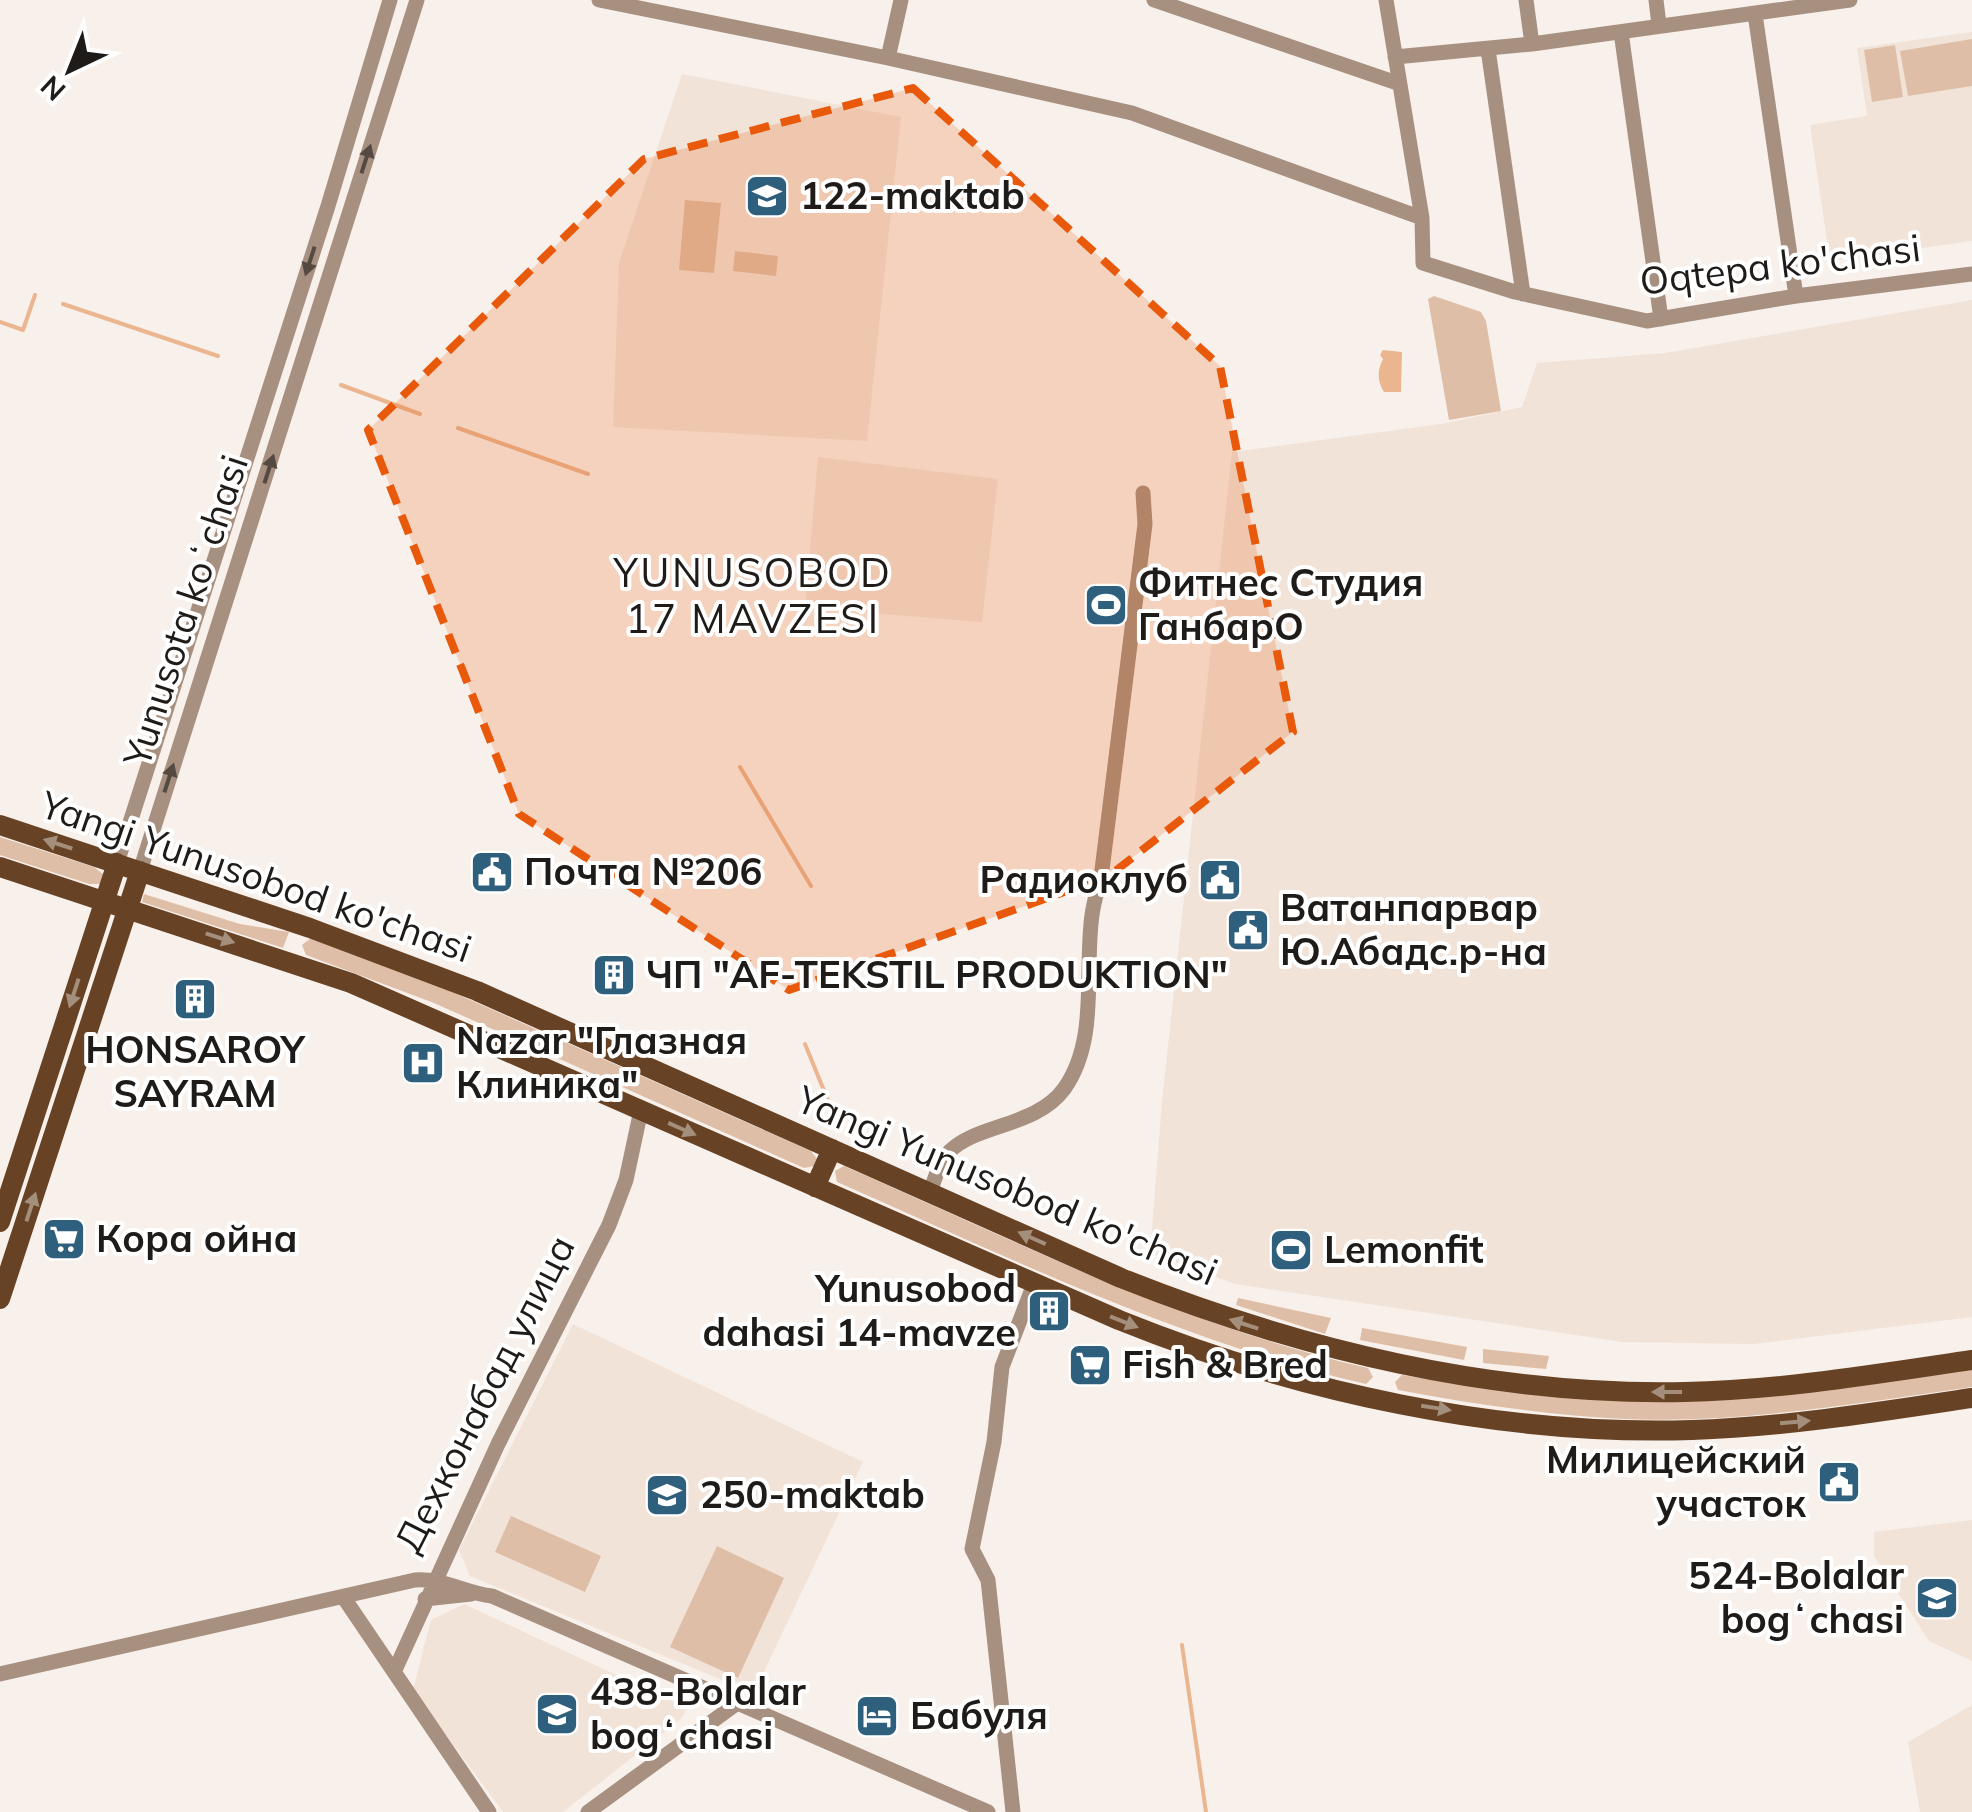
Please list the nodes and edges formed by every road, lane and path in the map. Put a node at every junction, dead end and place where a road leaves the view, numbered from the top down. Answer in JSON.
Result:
{"nodes":[{"id":1,"x":390,"y":0,"type":"edge"},
{"id":2,"x":418,"y":0,"type":"edge"},
{"id":3,"x":600,"y":0,"type":"edge"},
{"id":4,"x":901,"y":0,"type":"edge"},
{"id":5,"x":1154,"y":0,"type":"edge"},
{"id":6,"x":1386,"y":0,"type":"edge"},
{"id":7,"x":1526,"y":0,"type":"edge"},
{"id":8,"x":1656,"y":0,"type":"edge"},
{"id":9,"x":1850,"y":0,"type":"edge"},
{"id":10,"x":1792,"y":4,"type":"edge"},
{"id":11,"x":1755,"y":14,"type":"junction"},
{"id":12,"x":1659,"y":25,"type":"junction"},
{"id":13,"x":1621,"y":32,"type":"junction"},
{"id":14,"x":1532,"y":44,"type":"junction"},
{"id":15,"x":1488,"y":49,"type":"junction"},
{"id":16,"x":1395,"y":57,"type":"junction"},
{"id":17,"x":888,"y":58,"type":"junction"},
{"id":18,"x":1397,"y":83,"type":"junction"},
{"id":19,"x":1422,"y":218,"type":"junction"},
{"id":20,"x":1972,"y":274,"type":"edge"},
{"id":21,"x":1523,"y":294,"type":"junction"},
{"id":22,"x":1796,"y":296,"type":"junction"},
{"id":23,"x":1662,"y":319,"type":"junction"},
{"id":24,"x":1144,"y":493,"type":"dead end"},
{"id":25,"x":0,"y":825,"type":"edge"},
{"id":26,"x":116,"y":864,"type":"junction"},
{"id":27,"x":0,"y":867,"type":"edge"},
{"id":28,"x":140,"y":871,"type":"junction"},
{"id":29,"x":104,"y":900,"type":"junction"},
{"id":30,"x":127,"y":908,"type":"junction"},
{"id":31,"x":310,"y":928,"type":"junction"},
{"id":32,"x":297,"y":963,"type":"junction"},
{"id":33,"x":641,"y":1110,"type":"junction"},
{"id":34,"x":832,"y":1149,"type":"junction"},
{"id":35,"x":816,"y":1188,"type":"junction"},
{"id":36,"x":930,"y":1192,"type":"junction"},
{"id":37,"x":0,"y":1222,"type":"edge"},
{"id":38,"x":1034,"y":1284,"type":"junction"},
{"id":39,"x":0,"y":1300,"type":"edge"},
{"id":40,"x":1972,"y":1360,"type":"edge"},
{"id":41,"x":1386,"y":1361,"type":"junction"},
{"id":42,"x":1381,"y":1398,"type":"junction"},
{"id":43,"x":1972,"y":1398,"type":"edge"},
{"id":44,"x":434,"y":1578,"type":"junction"},
{"id":45,"x":472,"y":1594,"type":"junction"},
{"id":46,"x":344,"y":1598,"type":"junction"},
{"id":47,"x":425,"y":1600,"type":"junction"},
{"id":48,"x":395,"y":1670,"type":"junction"},
{"id":49,"x":0,"y":1674,"type":"edge"},
{"id":50,"x":736,"y":1704,"type":"junction"},
{"id":51,"x":488,"y":1812,"type":"edge"},
{"id":52,"x":588,"y":1812,"type":"edge"},
{"id":53,"x":988,"y":1812,"type":"edge"},
{"id":54,"x":1013,"y":1812,"type":"edge"}],
"edges":[{"from":1,"to":26,"type":"street","name":"Yunusota koʻchasi","one_way":true},
{"from":28,"to":2,"type":"street","name":"Yunusota koʻchasi","one_way":true},
{"from":3,"to":17,"type":"street"},
{"from":4,"to":17,"type":"street"},
{"from":5,"to":18,"type":"street"},
{"from":6,"to":16,"type":"street"},
{"from":7,"to":14,"type":"street"},
{"from":8,"to":12,"type":"street"},
{"from":9,"to":10,"type":"street"},
{"from":10,"to":11,"type":"street"},
{"from":11,"to":12,"type":"street"},
{"from":11,"to":22,"type":"street"},
{"from":12,"to":13,"type":"street"},
{"from":13,"to":14,"type":"street"},
{"from":13,"to":23,"type":"street"},
{"from":14,"to":15,"type":"street"},
{"from":15,"to":16,"type":"street"},
{"from":15,"to":21,"type":"street"},
{"from":16,"to":18,"type":"street"},
{"from":17,"to":19,"type":"street"},
{"from":18,"to":19,"type":"street"},
{"from":19,"to":21,"type":"street","name":"Oqtepa ko'chasi"},
{"from":20,"to":22,"type":"street","name":"Oqtepa ko'chasi"},
{"from":21,"to":23,"type":"street","name":"Oqtepa ko'chasi"},
{"from":22,"to":23,"type":"street","name":"Oqtepa ko'chasi"},
{"from":24,"to":36,"type":"street"},
{"from":26,"to":25,"type":"main road","name":"Yangi Yunusobod ko'chasi","one_way":true},
{"from":26,"to":28,"type":"main road","name":"Yangi Yunusobod ko'chasi"},
{"from":26,"to":29,"type":"main road","name":"Yunusota koʻchasi"},
{"from":27,"to":29,"type":"main road","name":"Yangi Yunusobod ko'chasi"},
{"from":28,"to":30,"type":"main road","name":"Yunusota koʻchasi"},
{"from":28,"to":31,"type":"main road","name":"Yangi Yunusobod ko'chasi"},
{"from":29,"to":30,"type":"main road","name":"Yangi Yunusobod ko'chasi"},
{"from":29,"to":37,"type":"main road","name":"Yunusota koʻchasi","one_way":true},
{"from":30,"to":32,"type":"main road","name":"Yangi Yunusobod ko'chasi","one_way":true},
{"from":39,"to":30,"type":"main road","name":"Yunusota koʻchasi","one_way":true},
{"from":31,"to":32,"type":"main road"},
{"from":31,"to":34,"type":"main road","name":"Yangi Yunusobod ko'chasi"},
{"from":32,"to":33,"type":"main road","name":"Yangi Yunusobod ko'chasi"},
{"from":33,"to":35,"type":"main road","name":"Yangi Yunusobod ko'chasi","one_way":true},
{"from":33,"to":44,"type":"street","name":"Дехконабад улица"},
{"from":34,"to":35,"type":"main road"},
{"from":34,"to":36,"type":"main road","name":"Yangi Yunusobod ko'chasi"},
{"from":35,"to":38,"type":"main road","name":"Yangi Yunusobod ko'chasi"},
{"from":41,"to":36,"type":"main road","name":"Yangi Yunusobod ko'chasi","one_way":true},
{"from":38,"to":42,"type":"main road","name":"Yangi Yunusobod ko'chasi","one_way":true},
{"from":38,"to":54,"type":"street"},
{"from":40,"to":41,"type":"main road","name":"Yangi Yunusobod ko'chasi","one_way":true},
{"from":41,"to":42,"type":"main road"},
{"from":42,"to":43,"type":"main road","name":"Yangi Yunusobod ko'chasi","one_way":true},
{"from":44,"to":45,"type":"street"},
{"from":44,"to":46,"type":"street","name":"Дехконабад улица"},
{"from":44,"to":47,"type":"street"},
{"from":45,"to":47,"type":"street"},
{"from":45,"to":50,"type":"street"},
{"from":46,"to":48,"type":"street"},
{"from":46,"to":49,"type":"street","name":"Дехконабад улица"},
{"from":47,"to":48,"type":"street"},
{"from":48,"to":51,"type":"street"},
{"from":50,"to":52,"type":"street"},
{"from":50,"to":53,"type":"street"}]}
